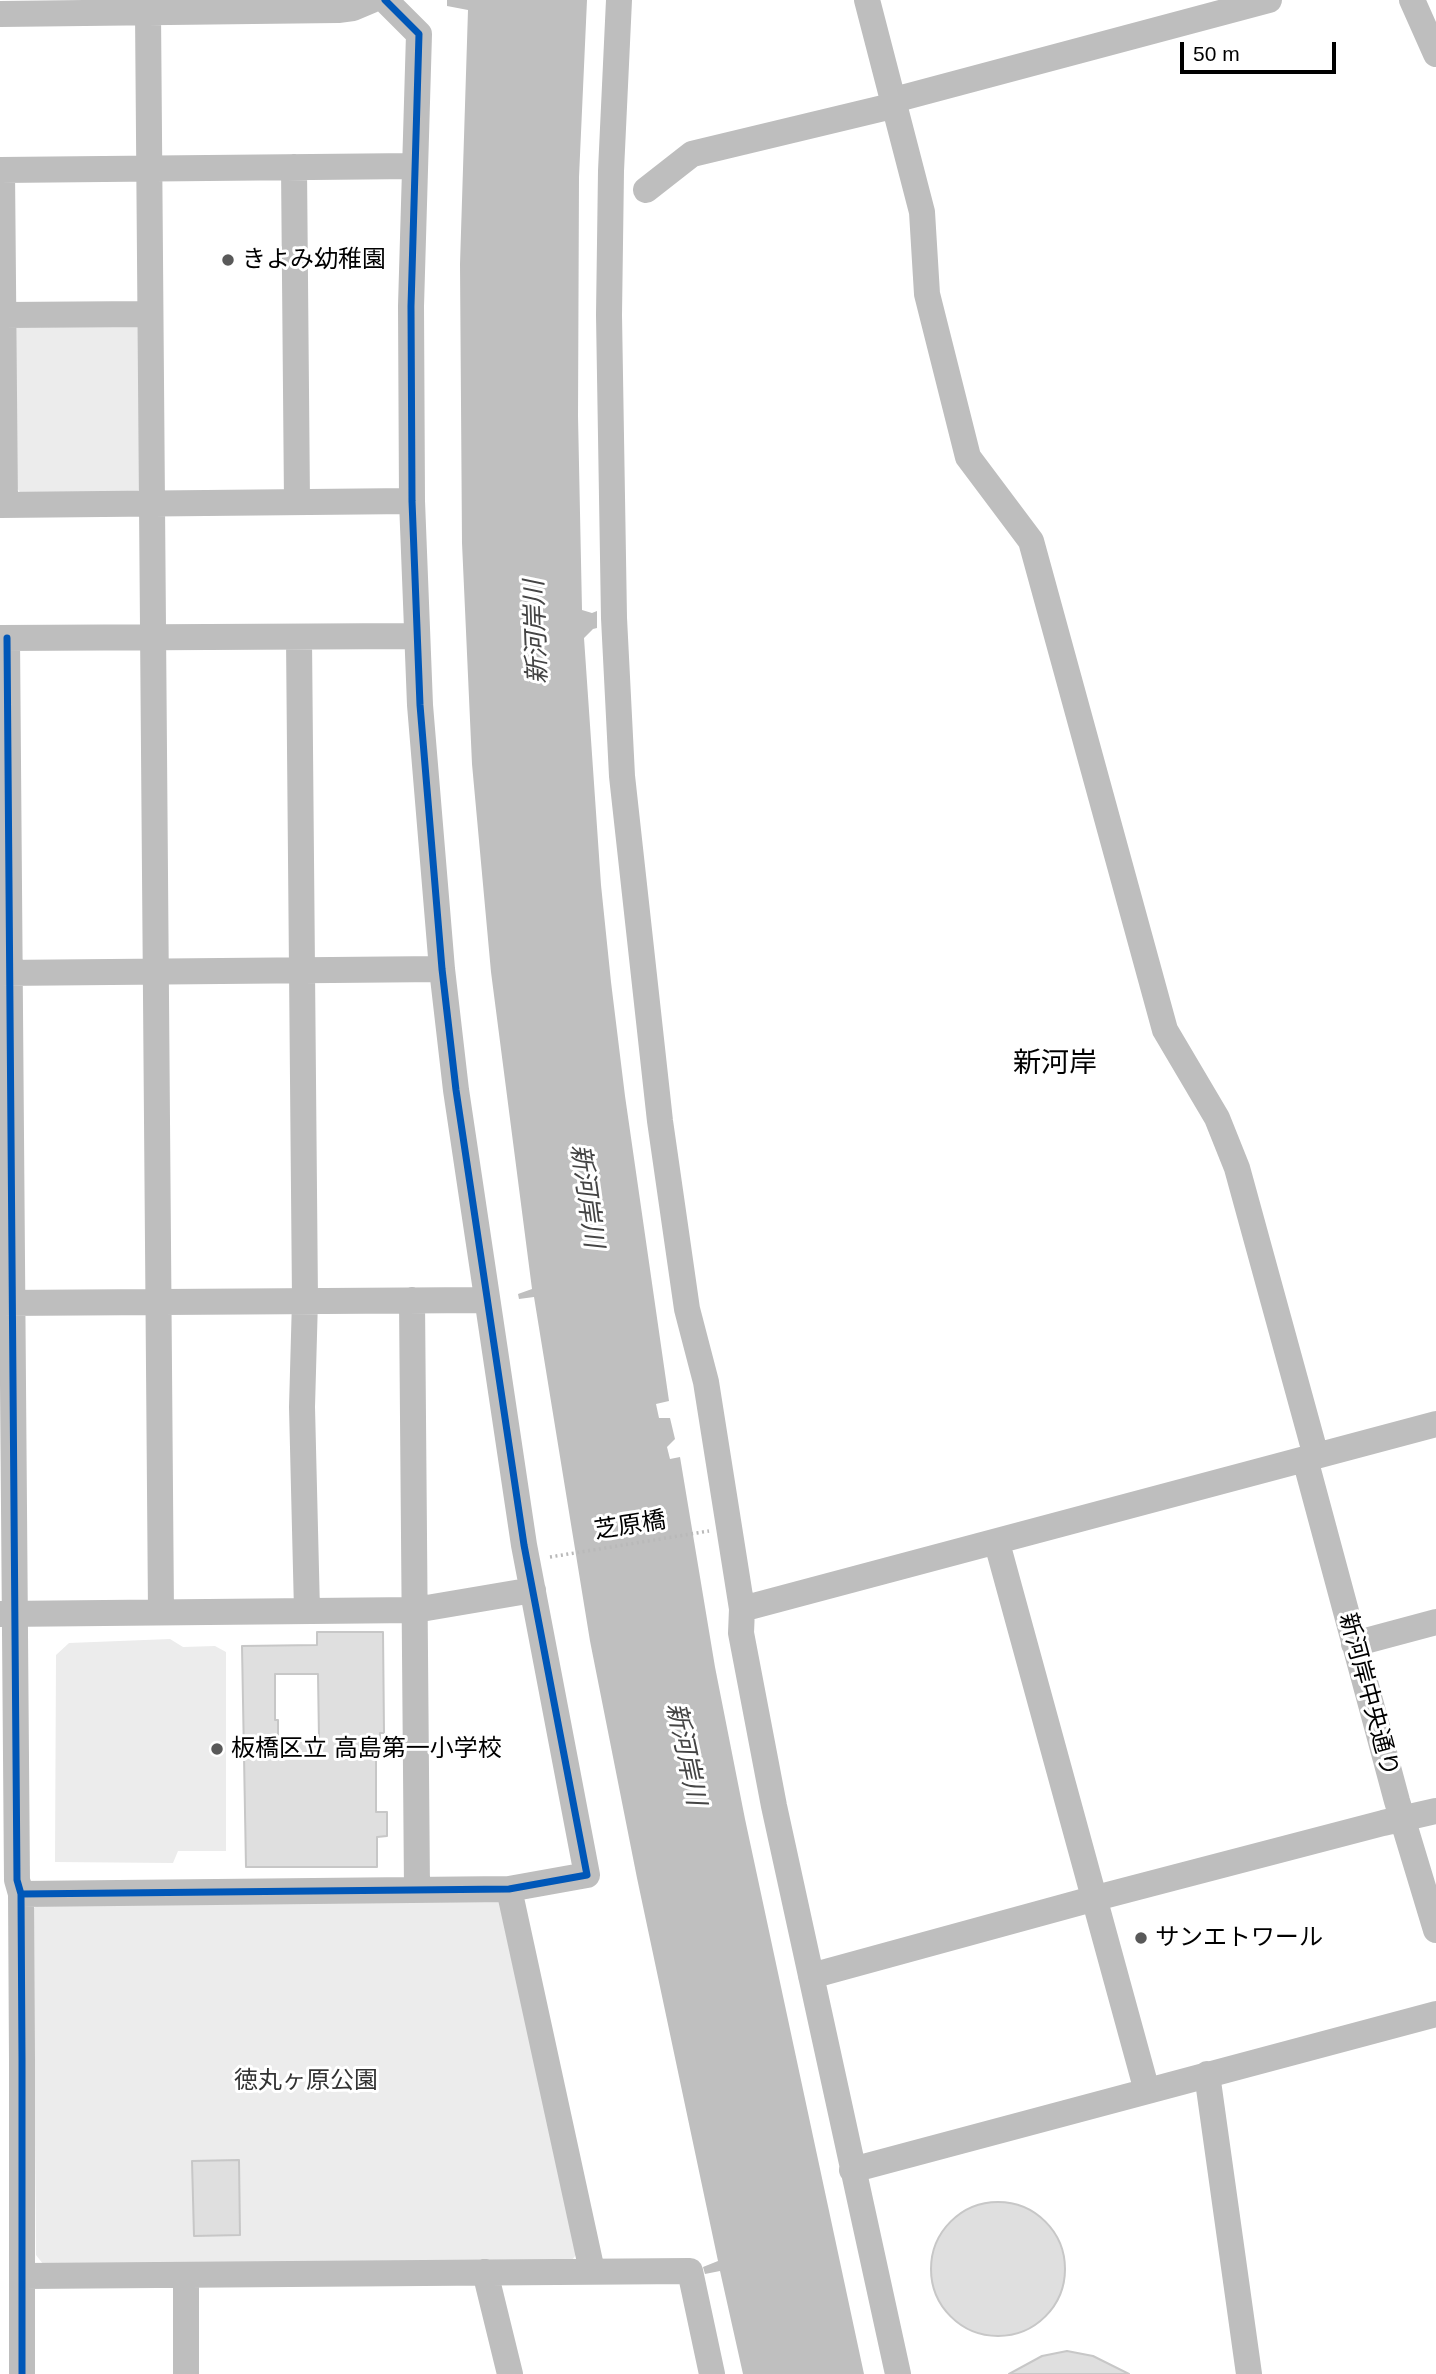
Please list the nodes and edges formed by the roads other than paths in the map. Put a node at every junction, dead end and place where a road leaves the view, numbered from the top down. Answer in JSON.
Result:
{"nodes":[{"id":1,"x":372,"y":0,"type":"edge"},
{"id":2,"x":384,"y":0,"type":"edge"},
{"id":3,"x":619,"y":0,"type":"edge"},
{"id":4,"x":867,"y":0,"type":"edge"},
{"id":5,"x":1269,"y":0,"type":"edge"},
{"id":6,"x":1412,"y":0,"type":"edge"},
{"id":7,"x":148,"y":12,"type":"junction"},
{"id":8,"x":0,"y":14,"type":"edge"},
{"id":9,"x":1436,"y":54,"type":"edge"},
{"id":10,"x":895,"y":102,"type":"junction"},
{"id":11,"x":415,"y":166,"type":"junction"},
{"id":12,"x":294,"y":167,"type":"junction"},
{"id":13,"x":148,"y":168,"type":"junction"},
{"id":14,"x":1,"y":170,"type":"edge"},
{"id":15,"x":646,"y":190,"type":"dead end"},
{"id":16,"x":149,"y":313,"type":"junction"},
{"id":17,"x":4,"y":315,"type":"junction"},
{"id":18,"x":412,"y":501,"type":"junction"},
{"id":19,"x":297,"y":502,"type":"junction"},
{"id":20,"x":150,"y":504,"type":"junction"},
{"id":21,"x":2,"y":505,"type":"edge"},
{"id":22,"x":417,"y":636,"type":"junction"},
{"id":23,"x":153,"y":637,"type":"junction"},
{"id":24,"x":4,"y":638,"type":"edge"},
{"id":25,"x":299,"y":638,"type":"junction"},
{"id":26,"x":442,"y":969,"type":"junction"},
{"id":27,"x":302,"y":970,"type":"junction"},
{"id":28,"x":155,"y":971,"type":"junction"},
{"id":29,"x":5,"y":972,"type":"edge"},
{"id":30,"x":305,"y":1300,"type":"junction"},
{"id":31,"x":412,"y":1300,"type":"junction"},
{"id":32,"x":487,"y":1300,"type":"junction"},
{"id":33,"x":158,"y":1301,"type":"junction"},
{"id":34,"x":6,"y":1303,"type":"edge"},
{"id":35,"x":1436,"y":1424,"type":"edge"},
{"id":36,"x":1311,"y":1458,"type":"junction"},
{"id":37,"x":997,"y":1543,"type":"junction"},
{"id":38,"x":533,"y":1590,"type":"junction"},
{"id":39,"x":741,"y":1609,"type":"junction"},
{"id":40,"x":415,"y":1610,"type":"junction"},
{"id":41,"x":307,"y":1611,"type":"junction"},
{"id":42,"x":161,"y":1612,"type":"junction"},
{"id":43,"x":8,"y":1614,"type":"edge"},
{"id":44,"x":1436,"y":1622,"type":"edge"},
{"id":45,"x":1354,"y":1644,"type":"junction"},
{"id":46,"x":1436,"y":1811,"type":"edge"},
{"id":47,"x":1403,"y":1819,"type":"junction"},
{"id":48,"x":417,"y":1889,"type":"junction"},
{"id":49,"x":509,"y":1889,"type":"junction"},
{"id":50,"x":21,"y":1894,"type":"junction"},
{"id":51,"x":1096,"y":1898,"type":"junction"},
{"id":52,"x":1436,"y":1930,"type":"edge"},
{"id":53,"x":811,"y":1976,"type":"junction"},
{"id":54,"x":1436,"y":2014,"type":"edge"},
{"id":55,"x":11,"y":2060,"type":"edge"},
{"id":56,"x":1208,"y":2074,"type":"junction"},
{"id":57,"x":1147,"y":2091,"type":"junction"},
{"id":58,"x":852,"y":2170,"type":"junction"},
{"id":59,"x":592,"y":2271,"type":"junction"},
{"id":60,"x":485,"y":2272,"type":"junction"},
{"id":61,"x":186,"y":2275,"type":"junction"},
{"id":62,"x":24,"y":2276,"type":"junction"},
{"id":63,"x":15,"y":2367,"type":"edge"},
{"id":64,"x":186,"y":2374,"type":"edge"},
{"id":65,"x":510,"y":2374,"type":"edge"},
{"id":66,"x":712,"y":2374,"type":"edge"},
{"id":67,"x":898,"y":2374,"type":"edge"},
{"id":68,"x":1250,"y":2374,"type":"edge"}],
"edges":[{"from":1,"to":7,"type":"street"},
{"from":2,"to":11,"type":"street"},
{"from":3,"to":39,"type":"street"},
{"from":4,"to":10,"type":"street","name":"新河岸中央通り"},
{"from":5,"to":10,"type":"street"},
{"from":6,"to":9,"type":"street"},
{"from":7,"to":8,"type":"street"},
{"from":7,"to":13,"type":"street"},
{"from":10,"to":15,"type":"street"},
{"from":10,"to":36,"type":"street","name":"新河岸中央通り"},
{"from":11,"to":12,"type":"street"},
{"from":11,"to":18,"type":"street"},
{"from":12,"to":13,"type":"street"},
{"from":12,"to":19,"type":"street"},
{"from":13,"to":14,"type":"street"},
{"from":13,"to":16,"type":"street"},
{"from":14,"to":17,"type":"street"},
{"from":16,"to":17,"type":"street"},
{"from":16,"to":20,"type":"street"},
{"from":17,"to":21,"type":"street"},
{"from":18,"to":19,"type":"street"},
{"from":18,"to":22,"type":"street"},
{"from":19,"to":20,"type":"street"},
{"from":20,"to":21,"type":"street"},
{"from":20,"to":23,"type":"street"},
{"from":22,"to":25,"type":"street"},
{"from":22,"to":26,"type":"street"},
{"from":23,"to":24,"type":"street"},
{"from":23,"to":25,"type":"street"},
{"from":23,"to":28,"type":"street"},
{"from":24,"to":29,"type":"street"},
{"from":25,"to":27,"type":"street"},
{"from":26,"to":27,"type":"street"},
{"from":26,"to":32,"type":"street"},
{"from":27,"to":28,"type":"street"},
{"from":27,"to":30,"type":"street"},
{"from":28,"to":29,"type":"street"},
{"from":28,"to":33,"type":"street"},
{"from":29,"to":34,"type":"street"},
{"from":30,"to":31,"type":"street"},
{"from":30,"to":33,"type":"street"},
{"from":30,"to":41,"type":"street"},
{"from":31,"to":32,"type":"street"},
{"from":31,"to":40,"type":"street"},
{"from":32,"to":38,"type":"street"},
{"from":33,"to":34,"type":"street"},
{"from":33,"to":42,"type":"street"},
{"from":34,"to":43,"type":"street"},
{"from":35,"to":36,"type":"street"},
{"from":36,"to":37,"type":"street"},
{"from":36,"to":45,"type":"street","name":"新河岸中央通り"},
{"from":37,"to":39,"type":"street"},
{"from":37,"to":51,"type":"street"},
{"from":38,"to":40,"type":"street"},
{"from":38,"to":49,"type":"street"},
{"from":39,"to":53,"type":"street"},
{"from":40,"to":41,"type":"street"},
{"from":40,"to":48,"type":"street"},
{"from":41,"to":42,"type":"street"},
{"from":42,"to":43,"type":"street"},
{"from":43,"to":50,"type":"street"},
{"from":44,"to":45,"type":"street"},
{"from":45,"to":47,"type":"street","name":"新河岸中央通り"},
{"from":46,"to":47,"type":"street"},
{"from":47,"to":51,"type":"street"},
{"from":47,"to":52,"type":"street","name":"新河岸中央通り"},
{"from":48,"to":49,"type":"street"},
{"from":48,"to":50,"type":"street"},
{"from":49,"to":59,"type":"street"},
{"from":50,"to":55,"type":"street"},
{"from":51,"to":53,"type":"street"},
{"from":51,"to":57,"type":"street"},
{"from":53,"to":58,"type":"street"},
{"from":54,"to":56,"type":"street"},
{"from":55,"to":62,"type":"street"},
{"from":56,"to":57,"type":"street"},
{"from":56,"to":68,"type":"street"},
{"from":57,"to":58,"type":"street"},
{"from":58,"to":67,"type":"street"},
{"from":59,"to":60,"type":"street"},
{"from":59,"to":66,"type":"street"},
{"from":60,"to":61,"type":"street"},
{"from":60,"to":65,"type":"street"},
{"from":61,"to":62,"type":"street"},
{"from":61,"to":64,"type":"street"},
{"from":62,"to":63,"type":"street"}]}
